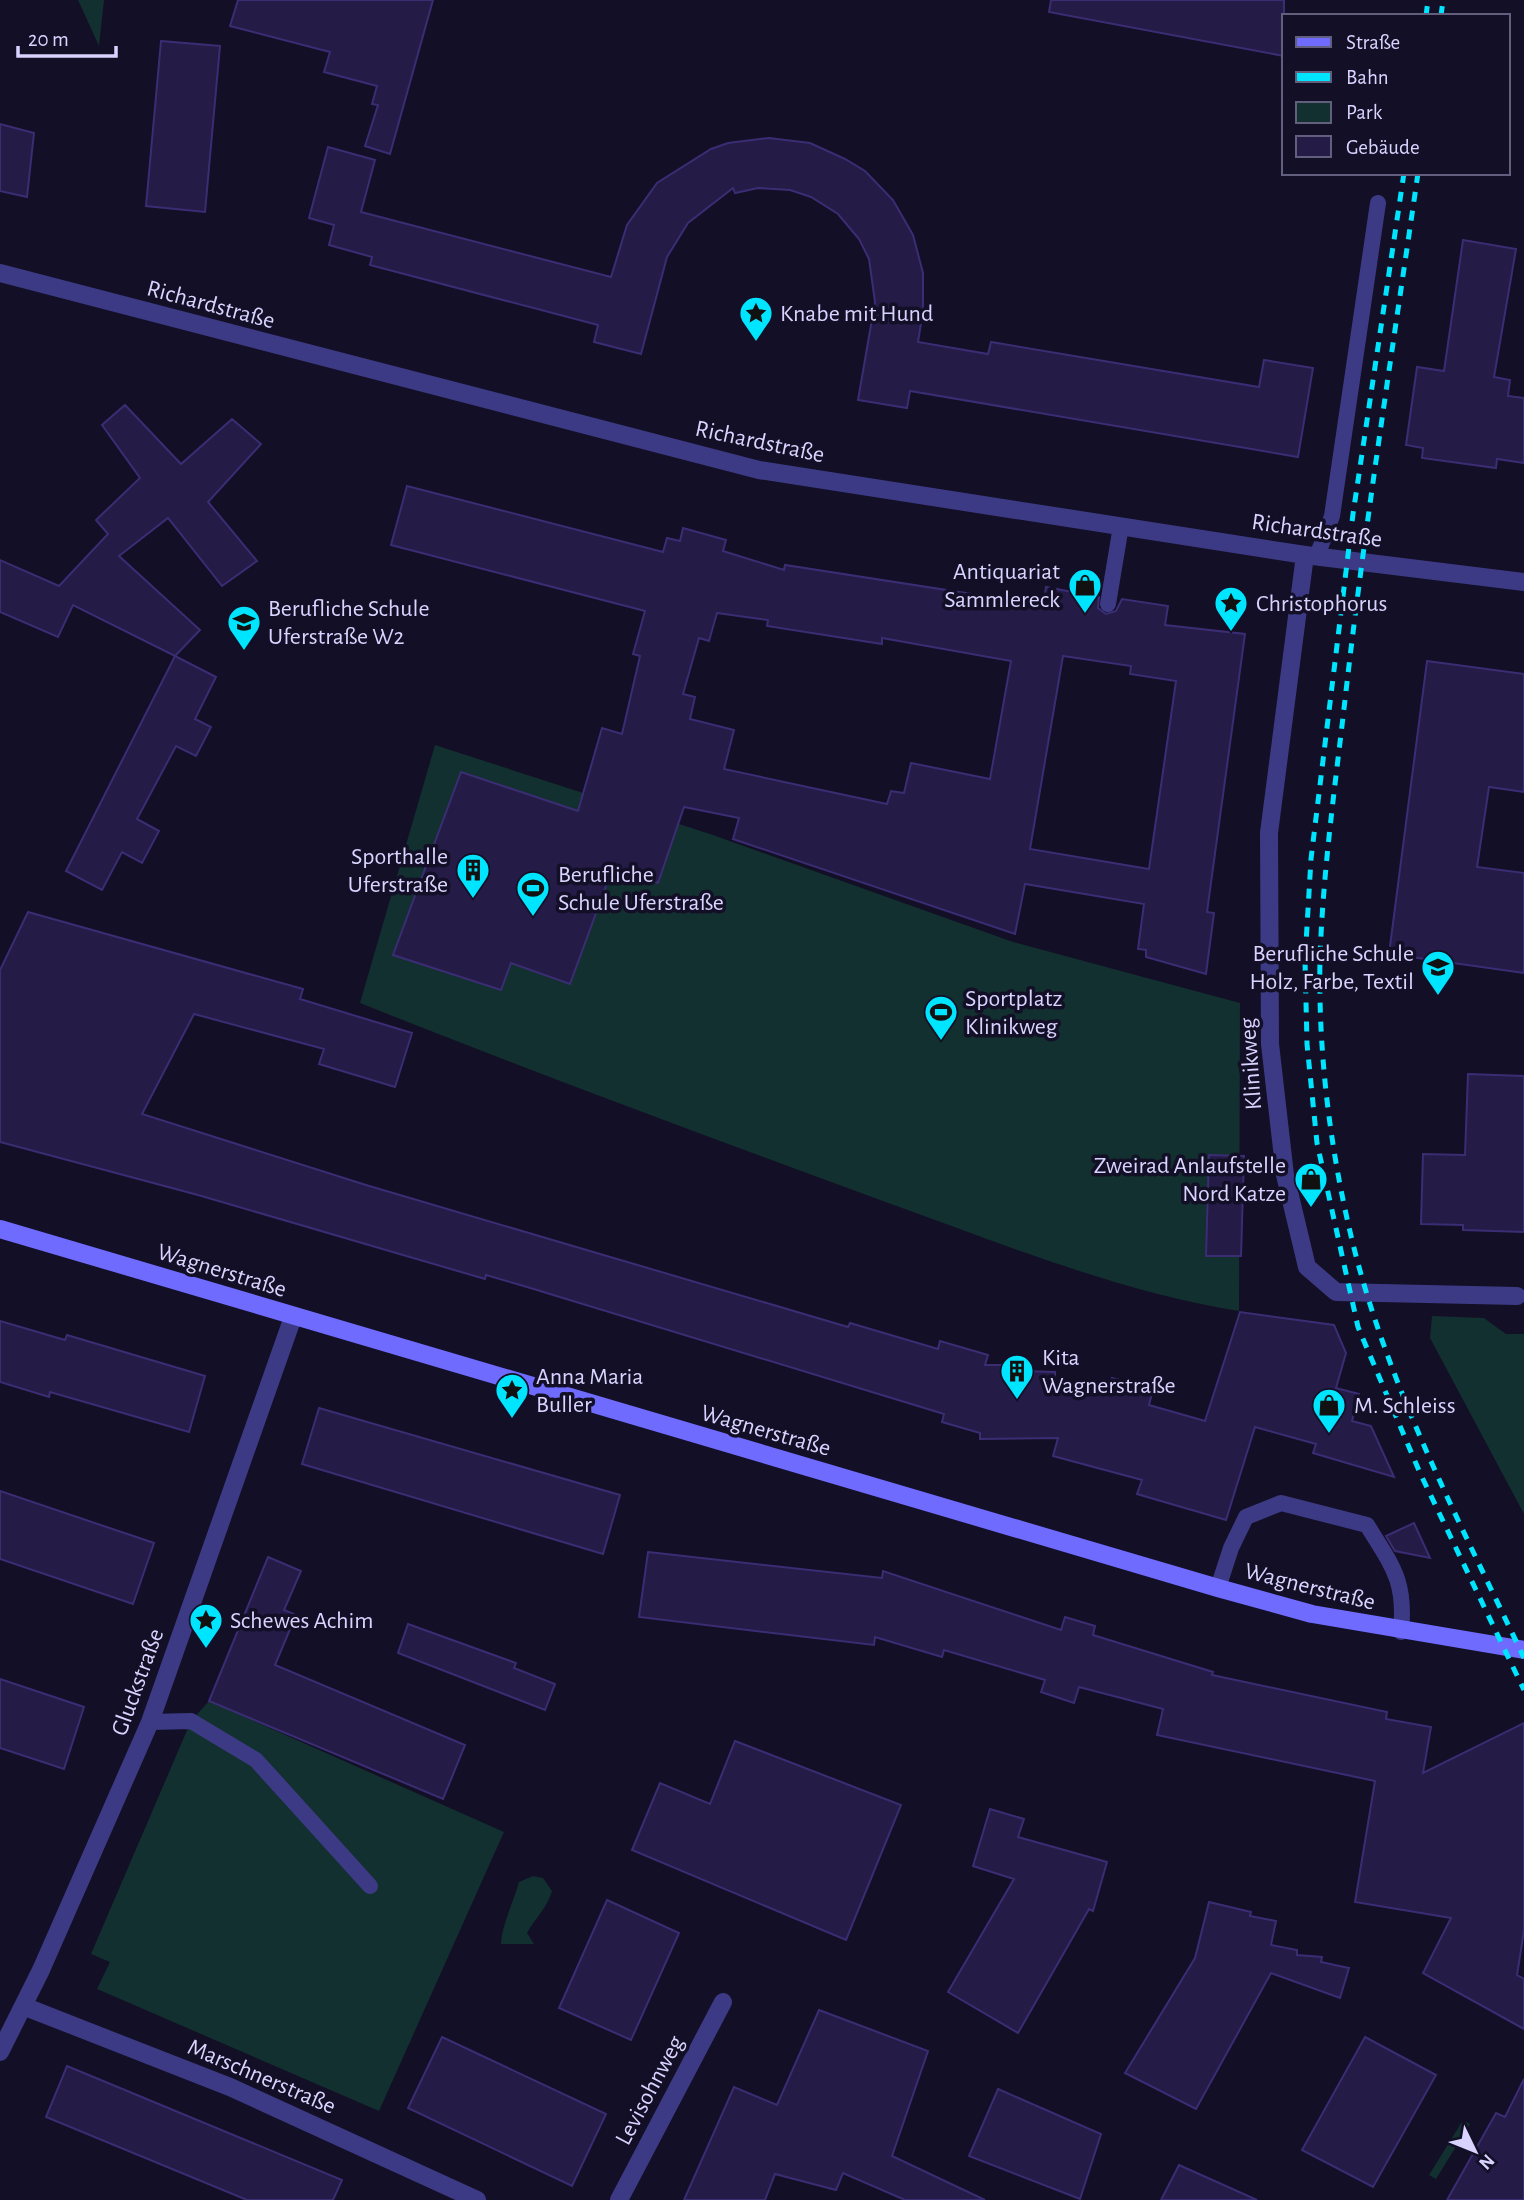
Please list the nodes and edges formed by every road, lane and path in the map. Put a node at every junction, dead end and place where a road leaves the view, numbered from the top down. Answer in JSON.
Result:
{"nodes":[{"id":1,"x":1378,"y":203,"type":"dead end"},
{"id":2,"x":0,"y":274,"type":"edge"},
{"id":3,"x":1121,"y":526,"type":"junction"},
{"id":4,"x":1311,"y":555,"type":"junction"},
{"id":5,"x":1524,"y":582,"type":"edge"},
{"id":6,"x":1108,"y":604,"type":"dead end"},
{"id":7,"x":0,"y":1229,"type":"edge"},
{"id":8,"x":1520,"y":1297,"type":"edge"},
{"id":9,"x":293,"y":1317,"type":"junction"},
{"id":10,"x":1218,"y":1588,"type":"junction"},
{"id":11,"x":1401,"y":1632,"type":"junction"},
{"id":12,"x":1524,"y":1650,"type":"edge"},
{"id":13,"x":150,"y":1722,"type":"junction"},
{"id":14,"x":370,"y":1886,"type":"dead end"},
{"id":15,"x":723,"y":2002,"type":"dead end"},
{"id":16,"x":23,"y":2006,"type":"junction"},
{"id":17,"x":0,"y":2052,"type":"edge"},
{"id":18,"x":477,"y":2200,"type":"edge"},
{"id":19,"x":619,"y":2200,"type":"edge"}],
"edges":[{"from":1,"to":4,"type":"lane"},
{"from":2,"to":3,"type":"street","name":"Richardstraße"},
{"from":3,"to":4,"type":"street","name":"Richardstraße"},
{"from":3,"to":6,"type":"lane"},
{"from":4,"to":5,"type":"street","name":"Richardstraße"},
{"from":4,"to":8,"type":"street","name":"Klinikweg"},
{"from":7,"to":9,"type":"main road","name":"Wagnerstraße"},
{"from":9,"to":10,"type":"main road","name":"Wagnerstraße"},
{"from":9,"to":13,"type":"street","name":"Gluckstraße"},
{"from":10,"to":11,"type":"main road","name":"Wagnerstraße"},
{"from":10,"to":11,"type":"lane"},
{"from":11,"to":12,"type":"main road","name":"Wagnerstraße"},
{"from":13,"to":14,"type":"lane"},
{"from":13,"to":16,"type":"street","name":"Gluckstraße"},
{"from":15,"to":19,"type":"street","name":"Levisohnweg"},
{"from":16,"to":17,"type":"street","name":"Gluckstraße"},
{"from":16,"to":18,"type":"street","name":"Marschnerstraße"}]}
